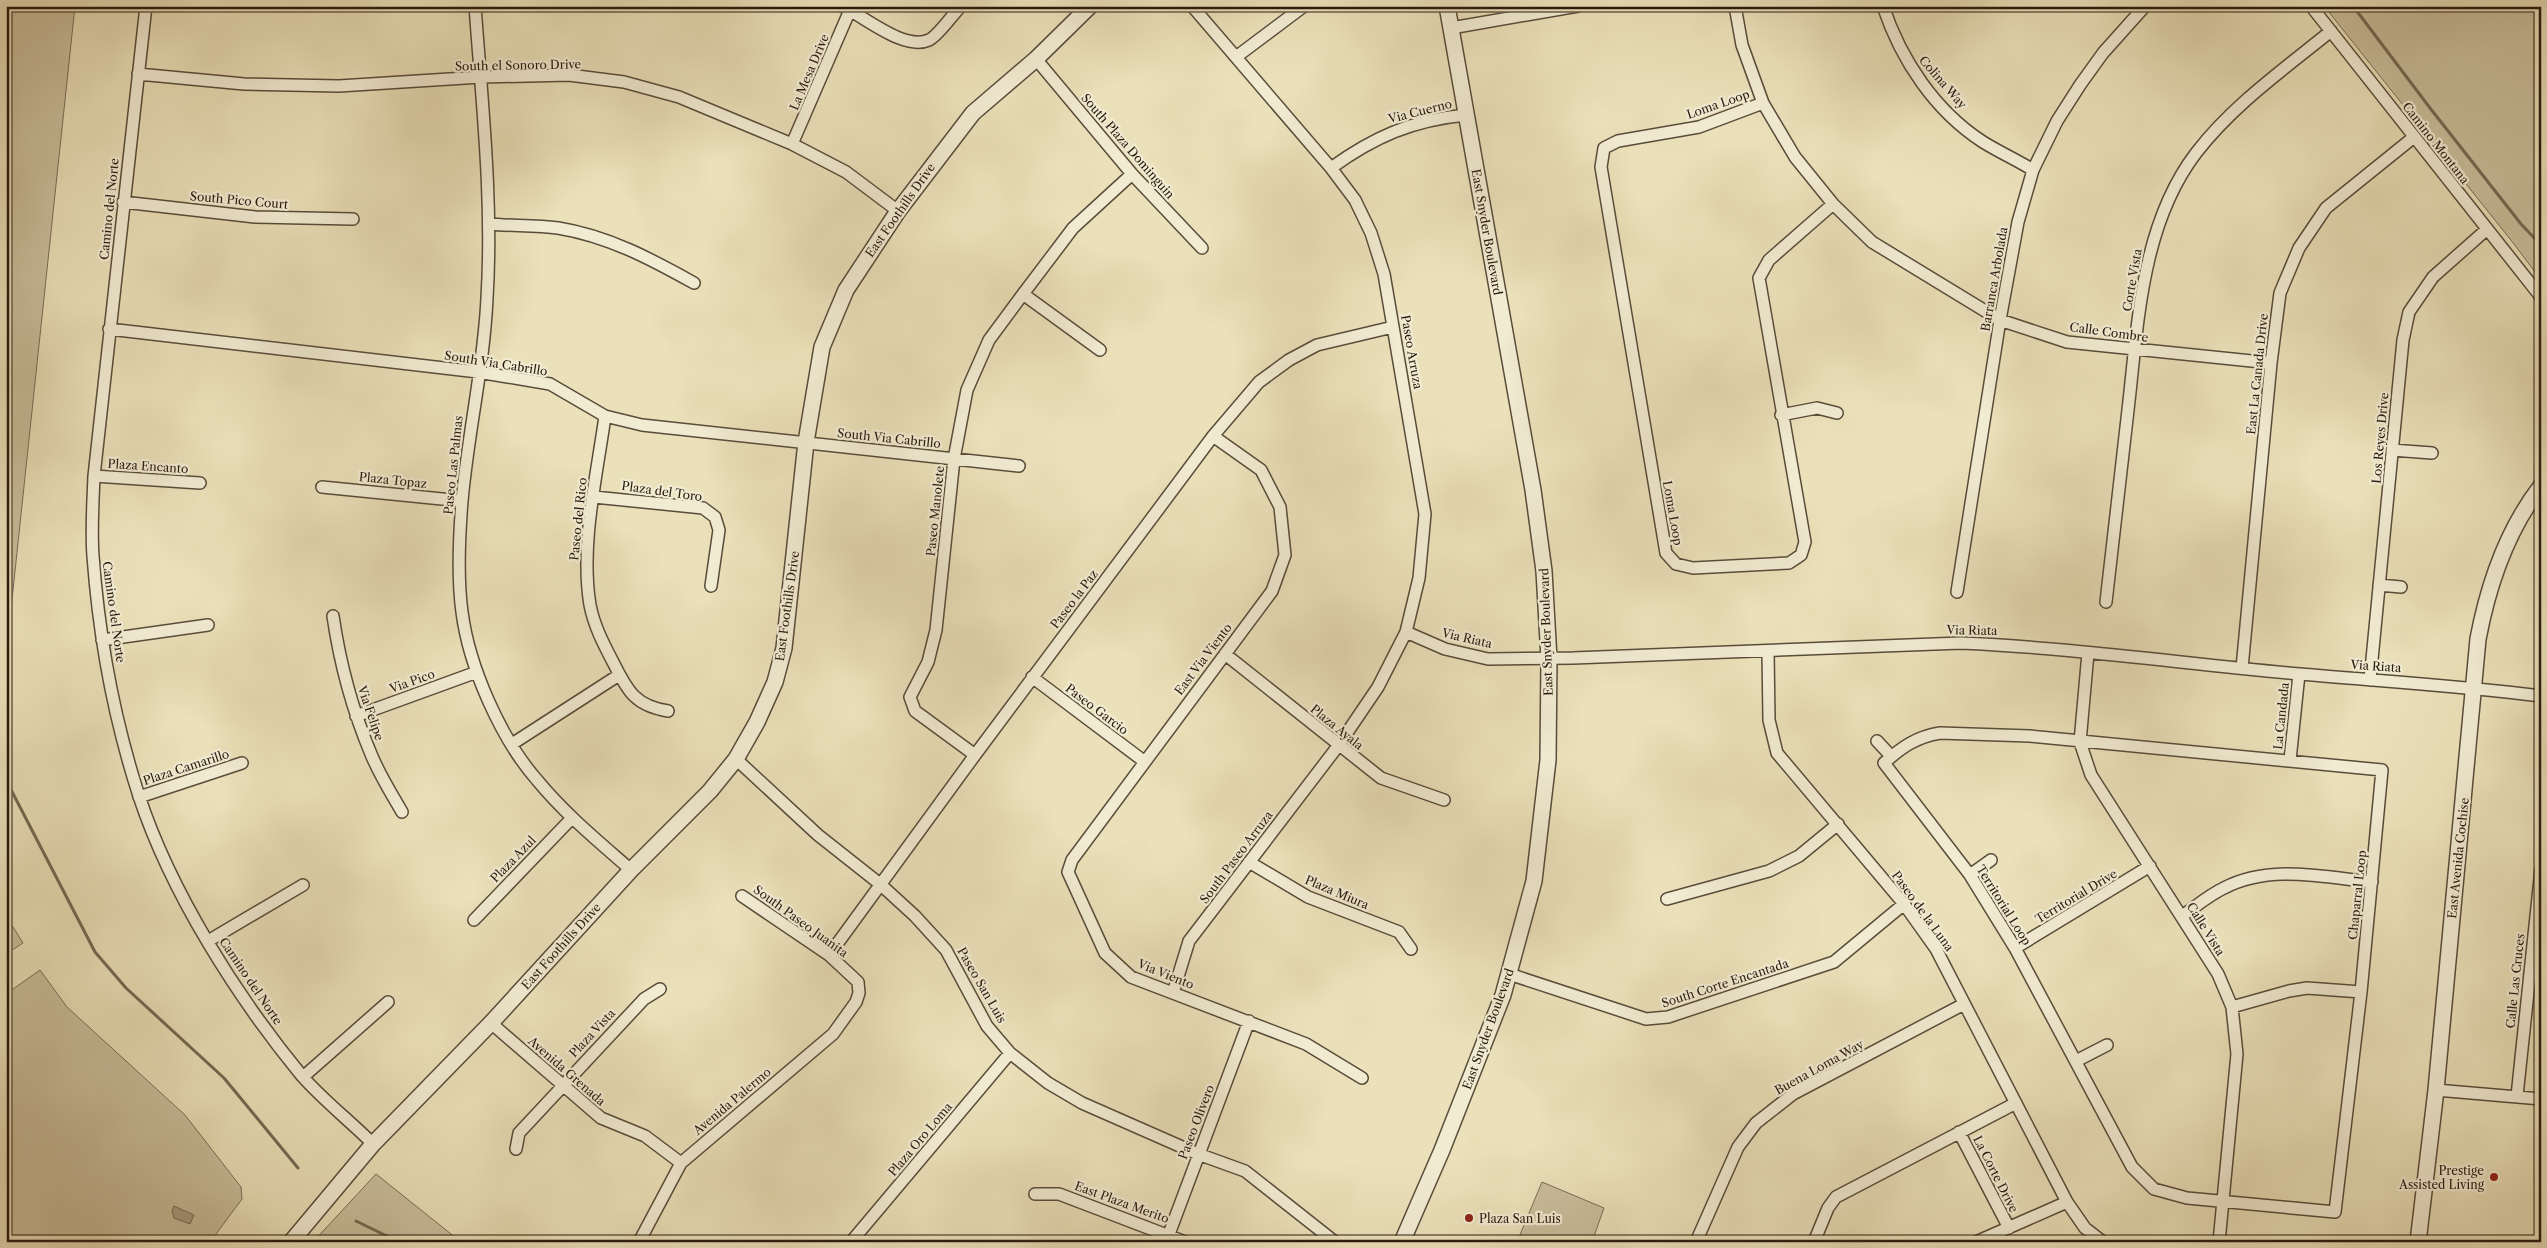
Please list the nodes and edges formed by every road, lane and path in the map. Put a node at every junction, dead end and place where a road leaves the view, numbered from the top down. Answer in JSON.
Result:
{"nodes":[{"id":1,"x":146,"y":6,"type":"edge"},
{"id":2,"x":476,"y":6,"type":"edge"},
{"id":3,"x":961,"y":6,"type":"edge"},
{"id":4,"x":1090,"y":6,"type":"edge"},
{"id":5,"x":1192,"y":6,"type":"edge"},
{"id":6,"x":1304,"y":6,"type":"edge"},
{"id":7,"x":1447,"y":6,"type":"edge"},
{"id":8,"x":1578,"y":6,"type":"edge"},
{"id":9,"x":1735,"y":6,"type":"edge"},
{"id":10,"x":1883,"y":6,"type":"edge"},
{"id":11,"x":2145,"y":6,"type":"edge"},
{"id":12,"x":2311,"y":6,"type":"edge"},
{"id":13,"x":846,"y":8,"type":"edge"},
{"id":14,"x":1451,"y":28,"type":"junction"},
{"id":15,"x":2330,"y":31,"type":"junction"},
{"id":16,"x":1236,"y":57,"type":"junction"},
{"id":17,"x":1036,"y":59,"type":"junction"},
{"id":18,"x":138,"y":74,"type":"junction"},
{"id":19,"x":480,"y":77,"type":"junction"},
{"id":20,"x":1763,"y":103,"type":"junction"},
{"id":21,"x":1466,"y":115,"type":"junction"},
{"id":22,"x":2414,"y":136,"type":"junction"},
{"id":23,"x":792,"y":144,"type":"junction"},
{"id":24,"x":1331,"y":168,"type":"junction"},
{"id":25,"x":2034,"y":170,"type":"junction"},
{"id":26,"x":1132,"y":174,"type":"junction"},
{"id":27,"x":123,"y":202,"type":"junction"},
{"id":28,"x":1833,"y":204,"type":"junction"},
{"id":29,"x":898,"y":211,"type":"junction"},
{"id":30,"x":353,"y":220,"type":"dead end"},
{"id":31,"x":489,"y":224,"type":"junction"},
{"id":32,"x":2486,"y":230,"type":"junction"},
{"id":33,"x":1202,"y":248,"type":"dead end"},
{"id":34,"x":694,"y":283,"type":"dead end"},
{"id":35,"x":1023,"y":294,"type":"junction"},
{"id":36,"x":2541,"y":297,"type":"edge"},
{"id":37,"x":2000,"y":320,"type":"junction"},
{"id":38,"x":1393,"y":327,"type":"junction"},
{"id":39,"x":109,"y":329,"type":"junction"},
{"id":40,"x":1100,"y":350,"type":"dead end"},
{"id":41,"x":2135,"y":350,"type":"junction"},
{"id":42,"x":2271,"y":363,"type":"junction"},
{"id":43,"x":478,"y":372,"type":"junction"},
{"id":44,"x":1837,"y":413,"type":"dead end"},
{"id":45,"x":1781,"y":415,"type":"junction"},
{"id":46,"x":605,"y":416,"type":"junction"},
{"id":47,"x":1213,"y":436,"type":"junction"},
{"id":48,"x":806,"y":442,"type":"junction"},
{"id":49,"x":2392,"y":450,"type":"junction"},
{"id":50,"x":2432,"y":454,"type":"dead end"},
{"id":51,"x":954,"y":459,"type":"junction"},
{"id":52,"x":1019,"y":466,"type":"dead end"},
{"id":53,"x":94,"y":476,"type":"junction"},
{"id":54,"x":200,"y":483,"type":"dead end"},
{"id":55,"x":322,"y":487,"type":"dead end"},
{"id":56,"x":2540,"y":490,"type":"edge"},
{"id":57,"x":594,"y":497,"type":"junction"},
{"id":58,"x":462,"y":500,"type":"junction"},
{"id":59,"x":2380,"y":585,"type":"junction"},
{"id":60,"x":711,"y":586,"type":"dead end"},
{"id":61,"x":2401,"y":587,"type":"dead end"},
{"id":62,"x":1957,"y":592,"type":"dead end"},
{"id":63,"x":2106,"y":602,"type":"dead end"},
{"id":64,"x":333,"y":616,"type":"dead end"},
{"id":65,"x":208,"y":625,"type":"dead end"},
{"id":66,"x":1406,"y":632,"type":"junction"},
{"id":67,"x":102,"y":640,"type":"junction"},
{"id":68,"x":1768,"y":651,"type":"junction"},
{"id":69,"x":2088,"y":653,"type":"junction"},
{"id":70,"x":1225,"y":654,"type":"junction"},
{"id":71,"x":1549,"y":659,"type":"junction"},
{"id":72,"x":2242,"y":668,"type":"junction"},
{"id":73,"x":477,"y":672,"type":"junction"},
{"id":74,"x":2299,"y":674,"type":"junction"},
{"id":75,"x":619,"y":675,"type":"junction"},
{"id":76,"x":1032,"y":677,"type":"junction"},
{"id":77,"x":2370,"y":680,"type":"junction"},
{"id":78,"x":2475,"y":688,"type":"junction"},
{"id":79,"x":2541,"y":696,"type":"edge"},
{"id":80,"x":668,"y":711,"type":"dead end"},
{"id":81,"x":356,"y":716,"type":"junction"},
{"id":82,"x":1876,"y":741,"type":"dead end"},
{"id":83,"x":2080,"y":742,"type":"junction"},
{"id":84,"x":512,"y":744,"type":"junction"},
{"id":85,"x":1338,"y":746,"type":"junction"},
{"id":86,"x":975,"y":755,"type":"junction"},
{"id":87,"x":1891,"y":756,"type":"junction"},
{"id":88,"x":736,"y":759,"type":"junction"},
{"id":89,"x":2290,"y":760,"type":"junction"},
{"id":90,"x":1145,"y":762,"type":"junction"},
{"id":91,"x":242,"y":763,"type":"dead end"},
{"id":92,"x":140,"y":797,"type":"junction"},
{"id":93,"x":1444,"y":800,"type":"dead end"},
{"id":94,"x":402,"y":812,"type":"dead end"},
{"id":95,"x":572,"y":818,"type":"junction"},
{"id":96,"x":1838,"y":824,"type":"junction"},
{"id":97,"x":1991,"y":860,"type":"dead end"},
{"id":98,"x":1249,"y":862,"type":"junction"},
{"id":99,"x":2150,"y":866,"type":"junction"},
{"id":100,"x":2541,"y":869,"type":"edge"},
{"id":101,"x":631,"y":870,"type":"junction"},
{"id":102,"x":1970,"y":875,"type":"junction"},
{"id":103,"x":2372,"y":882,"type":"junction"},
{"id":104,"x":880,"y":884,"type":"junction"},
{"id":105,"x":303,"y":885,"type":"dead end"},
{"id":106,"x":742,"y":896,"type":"dead end"},
{"id":107,"x":1667,"y":899,"type":"dead end"},
{"id":108,"x":1080,"y":901,"type":"joint"},
{"id":109,"x":1904,"y":904,"type":"junction"},
{"id":110,"x":2182,"y":916,"type":"junction"},
{"id":111,"x":474,"y":920,"type":"dead end"},
{"id":112,"x":208,"y":941,"type":"junction"},
{"id":113,"x":2015,"y":948,"type":"junction"},
{"id":114,"x":1411,"y":950,"type":"dead end"},
{"id":115,"x":829,"y":955,"type":"junction"},
{"id":116,"x":1509,"y":974,"type":"junction"},
{"id":117,"x":660,"y":989,"type":"dead end"},
{"id":118,"x":2361,"y":992,"type":"junction"},
{"id":119,"x":859,"y":993,"type":"joint"},
{"id":120,"x":1173,"y":993,"type":"junction"},
{"id":121,"x":388,"y":1002,"type":"dead end"},
{"id":122,"x":1964,"y":1004,"type":"junction"},
{"id":123,"x":2232,"y":1007,"type":"junction"},
{"id":124,"x":1249,"y":1021,"type":"junction"},
{"id":125,"x":491,"y":1023,"type":"junction"},
{"id":126,"x":2107,"y":1045,"type":"dead end"},
{"id":127,"x":1010,"y":1054,"type":"junction"},
{"id":128,"x":2076,"y":1061,"type":"junction"},
{"id":129,"x":303,"y":1077,"type":"junction"},
{"id":130,"x":1362,"y":1078,"type":"dead end"},
{"id":131,"x":562,"y":1086,"type":"junction"},
{"id":132,"x":2436,"y":1090,"type":"junction"},
{"id":133,"x":2517,"y":1096,"type":"junction"},
{"id":134,"x":2541,"y":1099,"type":"edge"},
{"id":135,"x":2016,"y":1103,"type":"junction"},
{"id":136,"x":1959,"y":1132,"type":"junction"},
{"id":137,"x":373,"y":1144,"type":"junction"},
{"id":138,"x":516,"y":1150,"type":"dead end"},
{"id":139,"x":1198,"y":1154,"type":"junction"},
{"id":140,"x":681,"y":1164,"type":"junction"},
{"id":141,"x":1035,"y":1194,"type":"dead end"},
{"id":142,"x":2067,"y":1202,"type":"junction"},
{"id":143,"x":2223,"y":1202,"type":"junction"},
{"id":144,"x":2009,"y":1228,"type":"junction"},
{"id":145,"x":1169,"y":1234,"type":"junction"},
{"id":146,"x":292,"y":1242,"type":"edge"},
{"id":147,"x":639,"y":1242,"type":"edge"},
{"id":148,"x":851,"y":1242,"type":"edge"},
{"id":149,"x":1186,"y":1242,"type":"edge"},
{"id":150,"x":1335,"y":1242,"type":"edge"},
{"id":151,"x":1402,"y":1242,"type":"edge"},
{"id":152,"x":1696,"y":1242,"type":"edge"},
{"id":153,"x":1814,"y":1242,"type":"edge"},
{"id":154,"x":1976,"y":1242,"type":"edge"},
{"id":155,"x":2104,"y":1242,"type":"edge"},
{"id":156,"x":2219,"y":1242,"type":"edge"},
{"id":157,"x":2418,"y":1242,"type":"edge"}],
"edges":[{"from":1,"to":18,"type":"street","name":"Camino del Norte"},
{"from":2,"to":19,"type":"street","name":"Paseo Las Palmas"},
{"from":3,"to":13,"type":"street"},
{"from":4,"to":17,"type":"street","name":"East Foothills Drive"},
{"from":5,"to":16,"type":"street","name":"Paseo Arruza"},
{"from":6,"to":16,"type":"street"},
{"from":7,"to":14,"type":"street","name":"East Snyder Boulevard"},
{"from":8,"to":14,"type":"street"},
{"from":9,"to":20,"type":"street","name":"Calle Combre"},
{"from":10,"to":25,"type":"street","name":"Colina Way"},
{"from":11,"to":25,"type":"street","name":"Barranca Arbolada"},
{"from":12,"to":15,"type":"street","name":"Camino Montana"},
{"from":13,"to":23,"type":"street","name":"La Mesa Drive"},
{"from":14,"to":21,"type":"street","name":"East Snyder Boulevard"},
{"from":15,"to":22,"type":"street","name":"Camino Montana"},
{"from":15,"to":41,"type":"street","name":"Corte Vista"},
{"from":16,"to":24,"type":"street","name":"Paseo Arruza"},
{"from":17,"to":26,"type":"street","name":"South Plaza Dominguin"},
{"from":17,"to":29,"type":"street","name":"East Foothills Drive"},
{"from":18,"to":19,"type":"street","name":"South el Sonoro Drive"},
{"from":18,"to":27,"type":"street","name":"Camino del Norte"},
{"from":19,"to":23,"type":"street","name":"South el Sonoro Drive"},
{"from":19,"to":31,"type":"street","name":"Paseo Las Palmas"},
{"from":20,"to":28,"type":"street","name":"Calle Combre"},
{"from":20,"to":45,"type":"street","name":"Loma Loop"},
{"from":21,"to":24,"type":"street","name":"Via Cuerno"},
{"from":21,"to":71,"type":"street","name":"East Snyder Boulevard"},
{"from":22,"to":32,"type":"street","name":"Camino Montana"},
{"from":22,"to":42,"type":"street","name":"East La Canada Drive"},
{"from":23,"to":29,"type":"street","name":"South el Sonoro Drive"},
{"from":24,"to":38,"type":"street","name":"Paseo Arruza"},
{"from":25,"to":37,"type":"street","name":"Barranca Arbolada"},
{"from":26,"to":33,"type":"street","name":"South Plaza Dominguin"},
{"from":26,"to":35,"type":"street","name":"Paseo Manolete"},
{"from":27,"to":30,"type":"street","name":"South Pico Court"},
{"from":27,"to":39,"type":"street","name":"Camino del Norte"},
{"from":28,"to":37,"type":"street","name":"Calle Combre"},
{"from":28,"to":45,"type":"street","name":"Loma Loop"},
{"from":29,"to":48,"type":"street","name":"East Foothills Drive"},
{"from":31,"to":34,"type":"street"},
{"from":31,"to":43,"type":"street","name":"Paseo Las Palmas"},
{"from":32,"to":36,"type":"street","name":"Camino Montana"},
{"from":32,"to":49,"type":"street","name":"Los Reyes Drive"},
{"from":35,"to":40,"type":"street"},
{"from":35,"to":51,"type":"street","name":"Paseo Manolete"},
{"from":37,"to":41,"type":"street","name":"Calle Combre"},
{"from":37,"to":62,"type":"street","name":"Barranca Arbolada"},
{"from":38,"to":47,"type":"street","name":"Paseo la Paz"},
{"from":38,"to":66,"type":"street","name":"Paseo Arruza"},
{"from":39,"to":43,"type":"street","name":"South Via Cabrillo"},
{"from":39,"to":53,"type":"street","name":"Camino del Norte"},
{"from":41,"to":42,"type":"street","name":"Calle Combre"},
{"from":41,"to":63,"type":"street","name":"Corte Vista"},
{"from":42,"to":72,"type":"street","name":"East La Canada Drive"},
{"from":43,"to":46,"type":"street","name":"South Via Cabrillo"},
{"from":43,"to":58,"type":"street","name":"Paseo Las Palmas"},
{"from":44,"to":45,"type":"street"},
{"from":46,"to":48,"type":"street","name":"South Via Cabrillo"},
{"from":46,"to":57,"type":"street","name":"Paseo del Rico"},
{"from":47,"to":70,"type":"street","name":"East Via Viento"},
{"from":47,"to":76,"type":"street","name":"Paseo la Paz"},
{"from":48,"to":51,"type":"street","name":"South Via Cabrillo"},
{"from":48,"to":88,"type":"street","name":"East Foothills Drive"},
{"from":49,"to":50,"type":"street"},
{"from":49,"to":59,"type":"street","name":"Los Reyes Drive"},
{"from":51,"to":52,"type":"street","name":"South Via Cabrillo"},
{"from":51,"to":86,"type":"street","name":"Paseo Manolete"},
{"from":53,"to":54,"type":"street","name":"Plaza Encanto"},
{"from":53,"to":67,"type":"street","name":"Camino del Norte"},
{"from":55,"to":58,"type":"street","name":"Plaza Topaz"},
{"from":56,"to":78,"type":"street","name":"East Avenida Cochise"},
{"from":57,"to":60,"type":"street","name":"Plaza del Toro"},
{"from":57,"to":75,"type":"street","name":"Paseo del Rico"},
{"from":58,"to":73,"type":"street","name":"Paseo Las Palmas"},
{"from":59,"to":61,"type":"street"},
{"from":59,"to":77,"type":"street","name":"Los Reyes Drive"},
{"from":64,"to":81,"type":"street","name":"Via Felipe"},
{"from":65,"to":67,"type":"street"},
{"from":66,"to":71,"type":"street","name":"Via Riata"},
{"from":66,"to":85,"type":"street","name":"Paseo Arruza"},
{"from":67,"to":92,"type":"street","name":"Camino del Norte"},
{"from":68,"to":69,"type":"street","name":"Via Riata"},
{"from":68,"to":71,"type":"street","name":"Via Riata"},
{"from":68,"to":96,"type":"street","name":"Paseo de la Luna"},
{"from":69,"to":72,"type":"street","name":"Via Riata"},
{"from":69,"to":83,"type":"street","name":"Calle Vista"},
{"from":70,"to":85,"type":"street","name":"Plaza Ayala"},
{"from":70,"to":90,"type":"street","name":"East Via Viento"},
{"from":71,"to":116,"type":"street","name":"East Snyder Boulevard"},
{"from":72,"to":74,"type":"street","name":"Via Riata"},
{"from":73,"to":81,"type":"street","name":"Via Pico"},
{"from":73,"to":84,"type":"street","name":"Paseo Las Palmas"},
{"from":74,"to":77,"type":"street","name":"Via Riata"},
{"from":74,"to":89,"type":"street","name":"La Candada"},
{"from":75,"to":80,"type":"street","name":"Paseo del Rico"},
{"from":75,"to":84,"type":"street"},
{"from":76,"to":86,"type":"street","name":"Paseo la Paz"},
{"from":76,"to":90,"type":"street","name":"Paseo Garcio"},
{"from":77,"to":78,"type":"street","name":"Via Riata"},
{"from":78,"to":79,"type":"street","name":"Via Riata"},
{"from":78,"to":132,"type":"street","name":"East Avenida Cochise"},
{"from":81,"to":94,"type":"street","name":"Via Felipe"},
{"from":82,"to":87,"type":"street"},
{"from":83,"to":87,"type":"street"},
{"from":83,"to":89,"type":"street","name":"Chaparral Loop"},
{"from":83,"to":99,"type":"street","name":"Calle Vista"},
{"from":84,"to":95,"type":"street","name":"Paseo Las Palmas"},
{"from":85,"to":93,"type":"street","name":"Plaza Ayala"},
{"from":85,"to":98,"type":"street","name":"South Paseo Arruza"},
{"from":86,"to":104,"type":"street","name":"Paseo la Paz"},
{"from":87,"to":102,"type":"street","name":"Territorial Loop"},
{"from":88,"to":101,"type":"street","name":"East Foothills Drive"},
{"from":88,"to":104,"type":"street","name":"Paseo San Luis"},
{"from":89,"to":103,"type":"street","name":"Chaparral Loop"},
{"from":90,"to":108,"type":"street","name":"East Via Viento"},
{"from":91,"to":92,"type":"street","name":"Plaza Camarillo"},
{"from":92,"to":112,"type":"street","name":"Camino del Norte"},
{"from":95,"to":101,"type":"street","name":"Paseo Las Palmas"},
{"from":95,"to":111,"type":"street","name":"Plaza Azul"},
{"from":96,"to":107,"type":"street"},
{"from":96,"to":109,"type":"street","name":"Paseo de la Luna"},
{"from":97,"to":102,"type":"street"},
{"from":98,"to":114,"type":"street","name":"Plaza Miura"},
{"from":98,"to":120,"type":"street","name":"South Paseo Arruza"},
{"from":99,"to":110,"type":"street","name":"Calle Vista"},
{"from":99,"to":113,"type":"street","name":"Territorial Drive"},
{"from":100,"to":133,"type":"street","name":"Calle Las Cruces"},
{"from":101,"to":125,"type":"street","name":"East Foothills Drive"},
{"from":102,"to":113,"type":"street","name":"Territorial Loop"},
{"from":103,"to":110,"type":"street"},
{"from":103,"to":118,"type":"street","name":"Chaparral Loop"},
{"from":104,"to":115,"type":"street","name":"Paseo la Paz"},
{"from":104,"to":127,"type":"street","name":"Paseo San Luis"},
{"from":105,"to":112,"type":"street"},
{"from":106,"to":115,"type":"street","name":"South Paseo Juanita"},
{"from":108,"to":120,"type":"street","name":"Via Viento"},
{"from":109,"to":116,"type":"street","name":"South Corte Encantada"},
{"from":109,"to":122,"type":"street","name":"Paseo de la Luna"},
{"from":110,"to":123,"type":"street","name":"Calle Vista"},
{"from":112,"to":129,"type":"street","name":"Camino del Norte"},
{"from":113,"to":128,"type":"street","name":"Territorial Loop"},
{"from":115,"to":119,"type":"street","name":"South Paseo Juanita"},
{"from":116,"to":151,"type":"street","name":"East Snyder Boulevard"},
{"from":117,"to":131,"type":"street","name":"Plaza Vista"},
{"from":118,"to":123,"type":"street"},
{"from":118,"to":143,"type":"street","name":"Chaparral Loop"},
{"from":119,"to":140,"type":"street","name":"Avenida Palermo"},
{"from":120,"to":124,"type":"street","name":"Via Viento"},
{"from":121,"to":129,"type":"street"},
{"from":122,"to":135,"type":"street","name":"Paseo de la Luna"},
{"from":122,"to":152,"type":"street","name":"Buena Loma Way"},
{"from":123,"to":143,"type":"street","name":"Calle Vista"},
{"from":124,"to":130,"type":"street","name":"Via Viento"},
{"from":124,"to":139,"type":"street","name":"Paseo Olivero"},
{"from":125,"to":131,"type":"street","name":"Avenida Grenada"},
{"from":125,"to":137,"type":"street","name":"East Foothills Drive"},
{"from":126,"to":128,"type":"street"},
{"from":127,"to":139,"type":"street","name":"Paseo San Luis"},
{"from":127,"to":148,"type":"street","name":"Plaza Oro Loma"},
{"from":128,"to":143,"type":"street","name":"Territorial Loop"},
{"from":129,"to":137,"type":"street","name":"Camino del Norte"},
{"from":131,"to":138,"type":"street","name":"Plaza Vista"},
{"from":131,"to":140,"type":"street","name":"Avenida Grenada"},
{"from":132,"to":133,"type":"street"},
{"from":132,"to":157,"type":"street","name":"East Avenida Cochise"},
{"from":133,"to":134,"type":"street"},
{"from":135,"to":136,"type":"street"},
{"from":135,"to":142,"type":"street","name":"Paseo de la Luna"},
{"from":136,"to":144,"type":"street","name":"La Corte Drive"},
{"from":136,"to":153,"type":"street"},
{"from":137,"to":146,"type":"street","name":"East Foothills Drive"},
{"from":139,"to":145,"type":"street","name":"Paseo Olivero"},
{"from":139,"to":150,"type":"street","name":"Paseo San Luis"},
{"from":140,"to":147,"type":"street","name":"Avenida Palermo"},
{"from":141,"to":145,"type":"street","name":"East Plaza Merito"},
{"from":142,"to":144,"type":"street"},
{"from":142,"to":155,"type":"street","name":"Paseo de la Luna"},
{"from":143,"to":156,"type":"street","name":"Calle Vista"},
{"from":144,"to":154,"type":"street"},
{"from":145,"to":149,"type":"street","name":"East Plaza Merito"}]}
